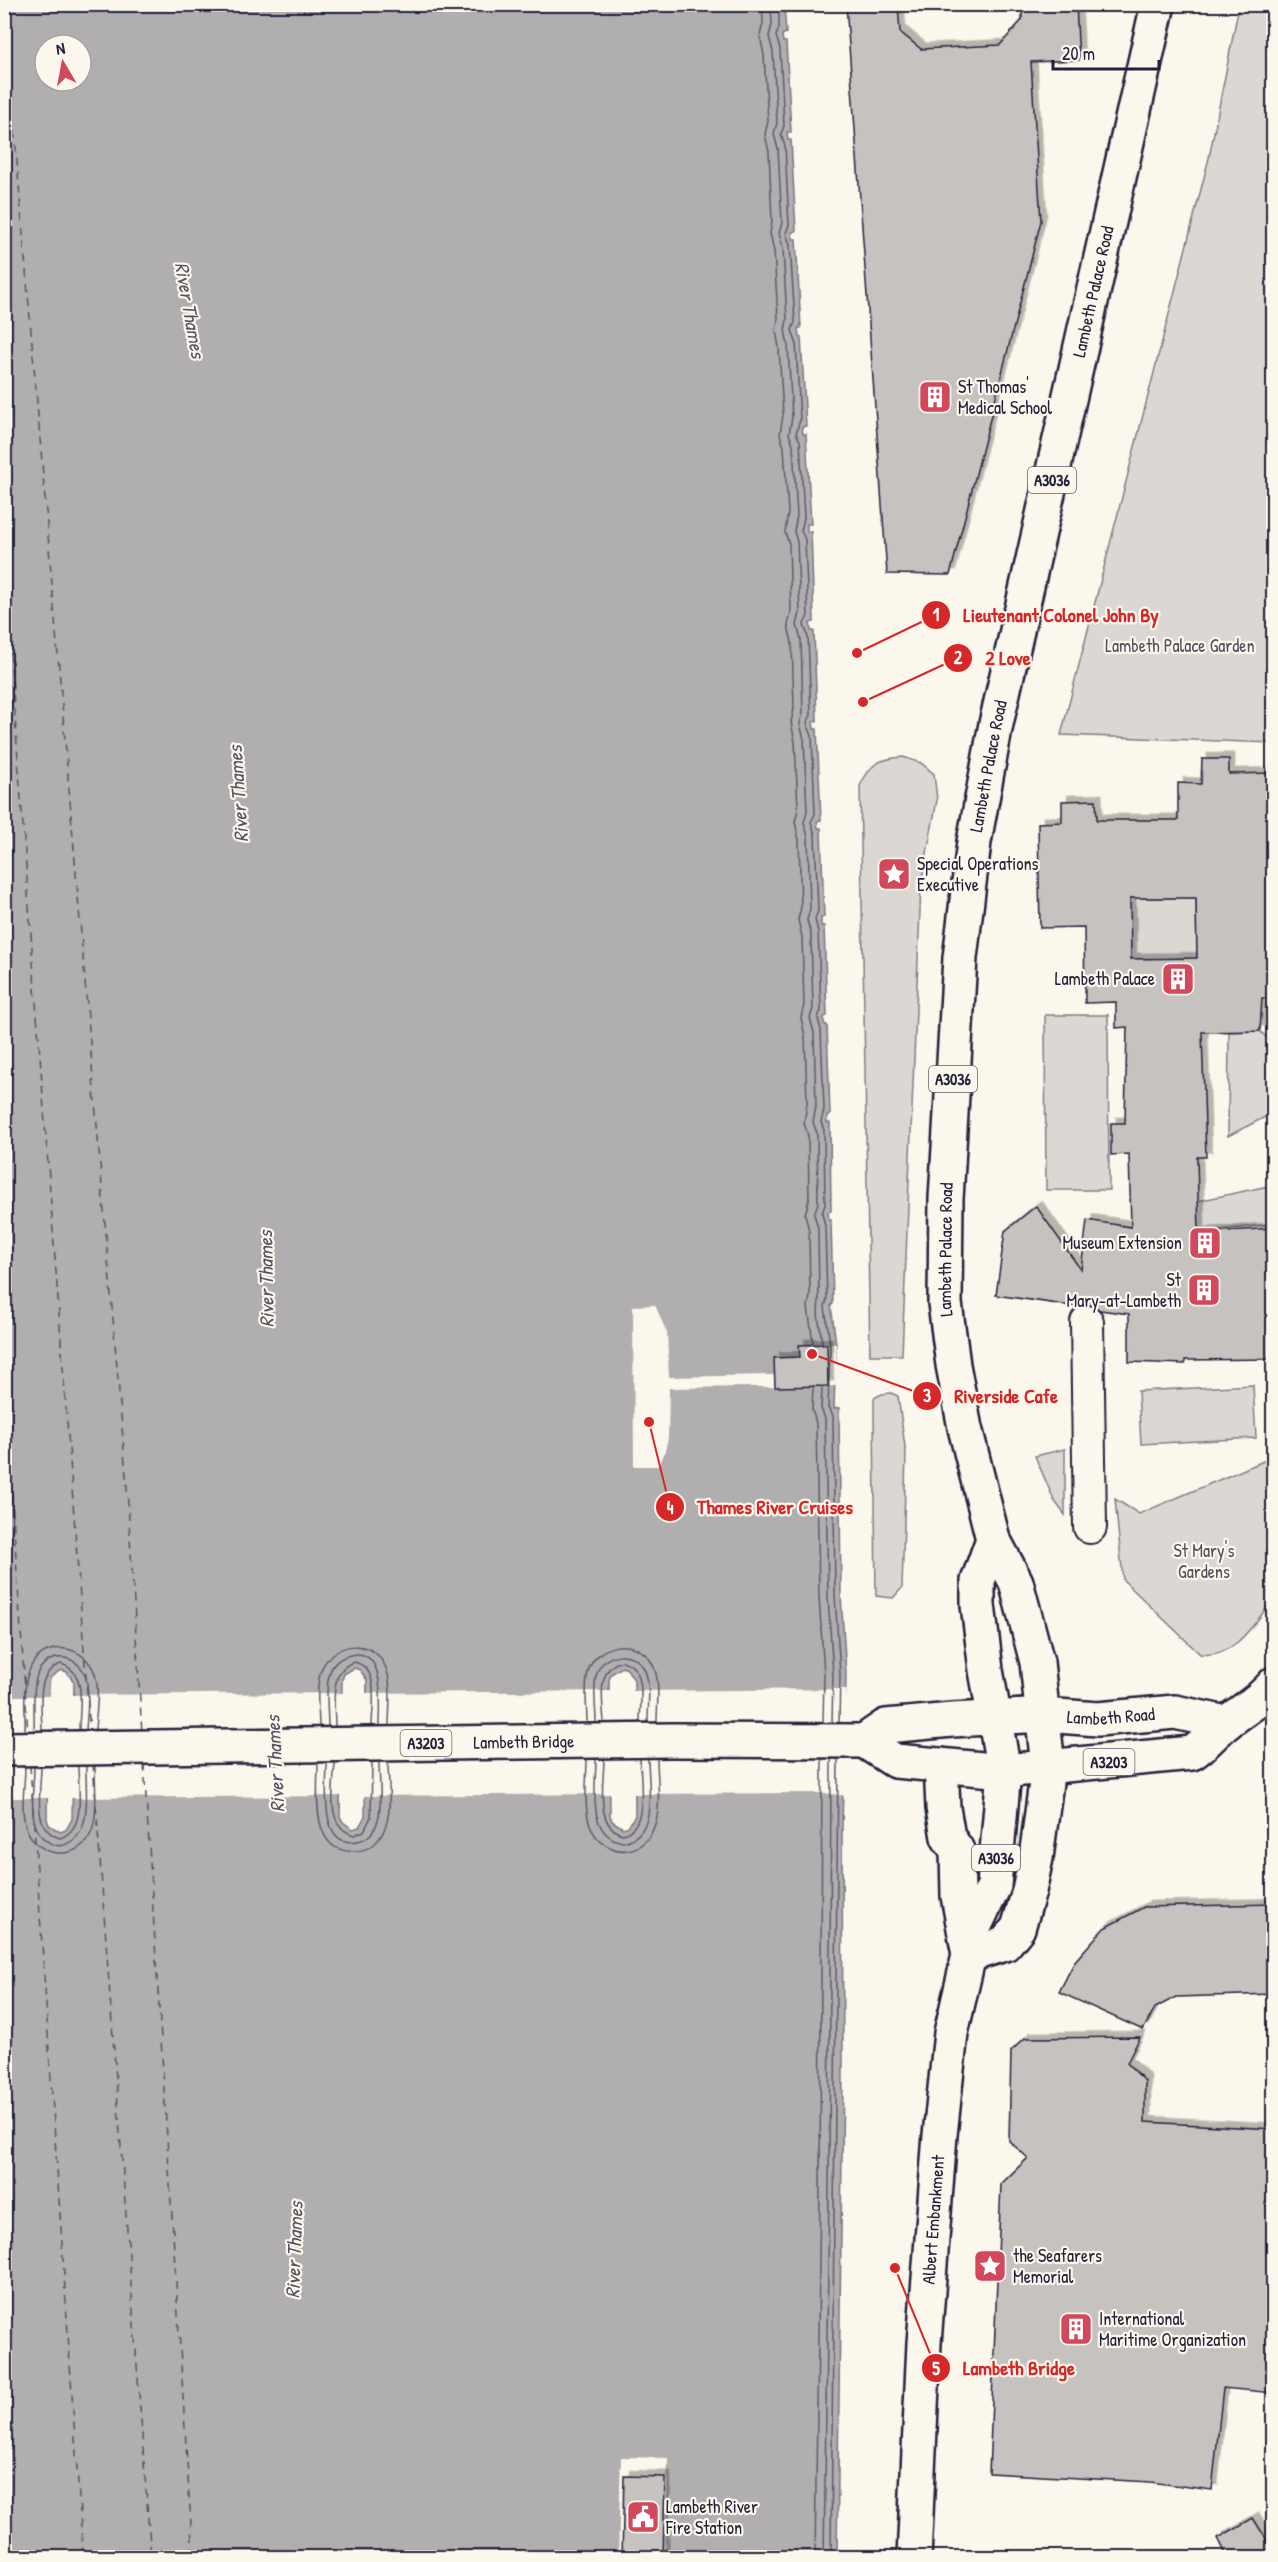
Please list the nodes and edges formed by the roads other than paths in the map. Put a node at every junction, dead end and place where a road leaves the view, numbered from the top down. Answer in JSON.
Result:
{"nodes":[{"id":1,"x":1158,"y":4,"type":"edge"},
{"id":2,"x":1087,"y":1322,"type":"dead end"},
{"id":3,"x":1090,"y":1527,"type":"dead end"},
{"id":4,"x":993,"y":1539,"type":"junction"},
{"id":5,"x":1274,"y":1684,"type":"edge"},
{"id":6,"x":1044,"y":1716,"type":"junction"},
{"id":7,"x":994,"y":1718,"type":"junction"},
{"id":8,"x":1226,"y":1723,"type":"junction"},
{"id":9,"x":856,"y":1741,"type":"junction"},
{"id":10,"x":4,"y":1749,"type":"edge"},
{"id":11,"x":941,"y":1765,"type":"junction"},
{"id":12,"x":1048,"y":1767,"type":"junction"},
{"id":13,"x":1004,"y":1771,"type":"junction"},
{"id":14,"x":968,"y":1948,"type":"junction"},
{"id":15,"x":914,"y":2558,"type":"edge"}],
"edges":[{"from":1,"to":4,"type":"main road","name":"Lambeth Palace Road","number":"A3036"},
{"from":2,"to":3,"type":"street"},
{"from":4,"to":6,"type":"main road","name":"Lambeth Palace Road","number":"A3036"},
{"from":4,"to":7,"type":"main road","number":"A3036"},
{"from":5,"to":8,"type":"main road","number":"A3203"},
{"from":6,"to":7,"type":"main road","name":"Lambeth Road"},
{"from":6,"to":8,"type":"main road","name":"Lambeth Road"},
{"from":6,"to":12,"type":"main road","name":"Lambeth Palace Road","number":"A3036"},
{"from":7,"to":9,"type":"main road"},
{"from":7,"to":13,"type":"main road","number":"A3036"},
{"from":8,"to":12,"type":"main road","number":"A3203"},
{"from":9,"to":10,"type":"main road","name":"Lambeth Bridge","number":"A3203"},
{"from":9,"to":11,"type":"main road","number":"A3203"},
{"from":11,"to":13,"type":"main road","number":"A3203"},
{"from":11,"to":14,"type":"main road","number":"A3036"},
{"from":12,"to":13,"type":"main road","number":"A3203"},
{"from":12,"to":14,"type":"main road","number":"A3036"},
{"from":13,"to":14,"type":"main road","name":"Albert Embankment","number":"A3036"},
{"from":14,"to":15,"type":"main road","name":"Albert Embankment","number":"A3036"}]}
